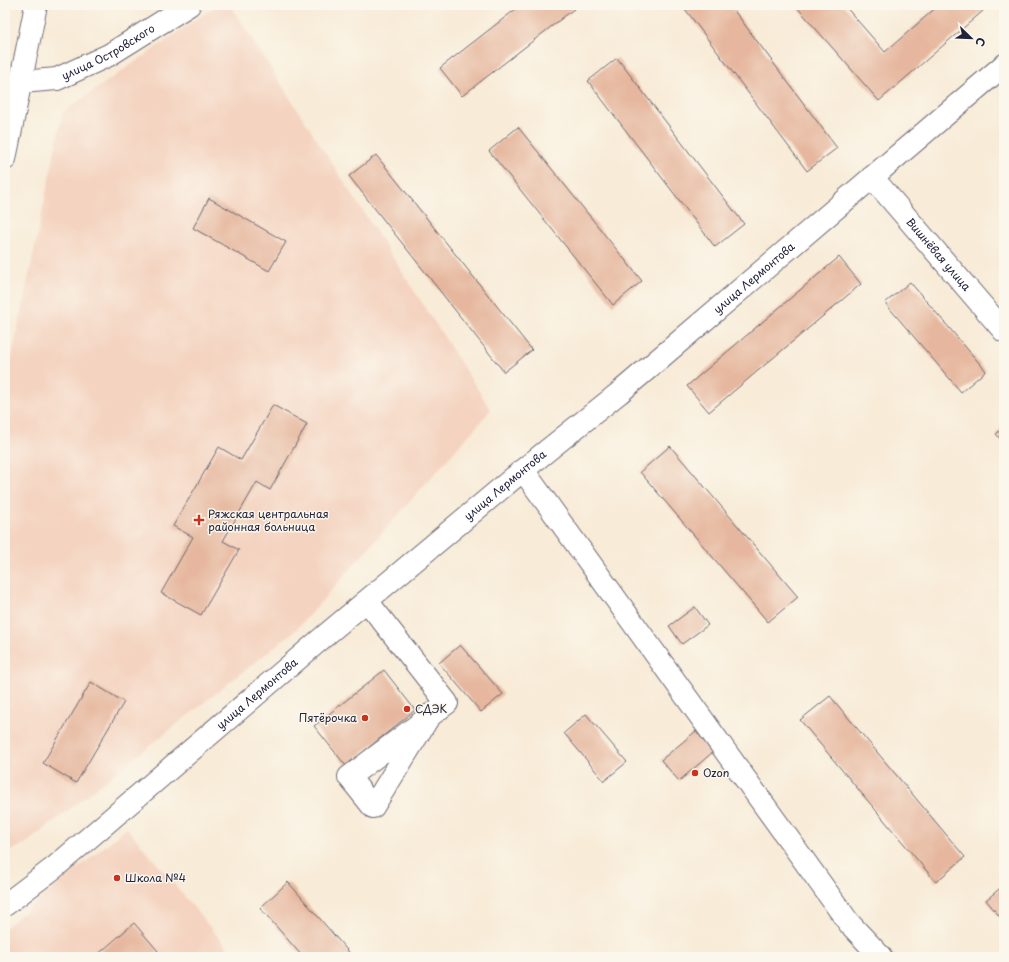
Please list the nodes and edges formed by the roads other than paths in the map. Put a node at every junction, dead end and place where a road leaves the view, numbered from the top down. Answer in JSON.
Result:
{"nodes":[{"id":1,"x":36,"y":5,"type":"edge"},
{"id":2,"x":189,"y":5,"type":"edge"},
{"id":3,"x":1004,"y":65,"type":"edge"},
{"id":4,"x":21,"y":82,"type":"junction"},
{"id":5,"x":5,"y":159,"type":"edge"},
{"id":6,"x":872,"y":177,"type":"junction"},
{"id":7,"x":1004,"y":331,"type":"edge"},
{"id":8,"x":523,"y":470,"type":"junction"},
{"id":9,"x":367,"y":601,"type":"junction"},
{"id":10,"x":430,"y":715,"type":"dead end"},
{"id":11,"x":5,"y":905,"type":"edge"},
{"id":12,"x":881,"y":957,"type":"edge"}],
"edges":[{"from":1,"to":4,"type":"street"},
{"from":2,"to":4,"type":"street","name":"улица Островского"},
{"from":3,"to":6,"type":"street","name":"улица Лермонтова"},
{"from":4,"to":5,"type":"street"},
{"from":6,"to":7,"type":"street","name":"Вишнёвая улица"},
{"from":6,"to":8,"type":"street","name":"улица Лермонтова"},
{"from":8,"to":9,"type":"street","name":"улица Лермонтова"},
{"from":8,"to":12,"type":"street"},
{"from":9,"to":10,"type":"street"},
{"from":9,"to":11,"type":"street","name":"улица Лермонтова"}]}
